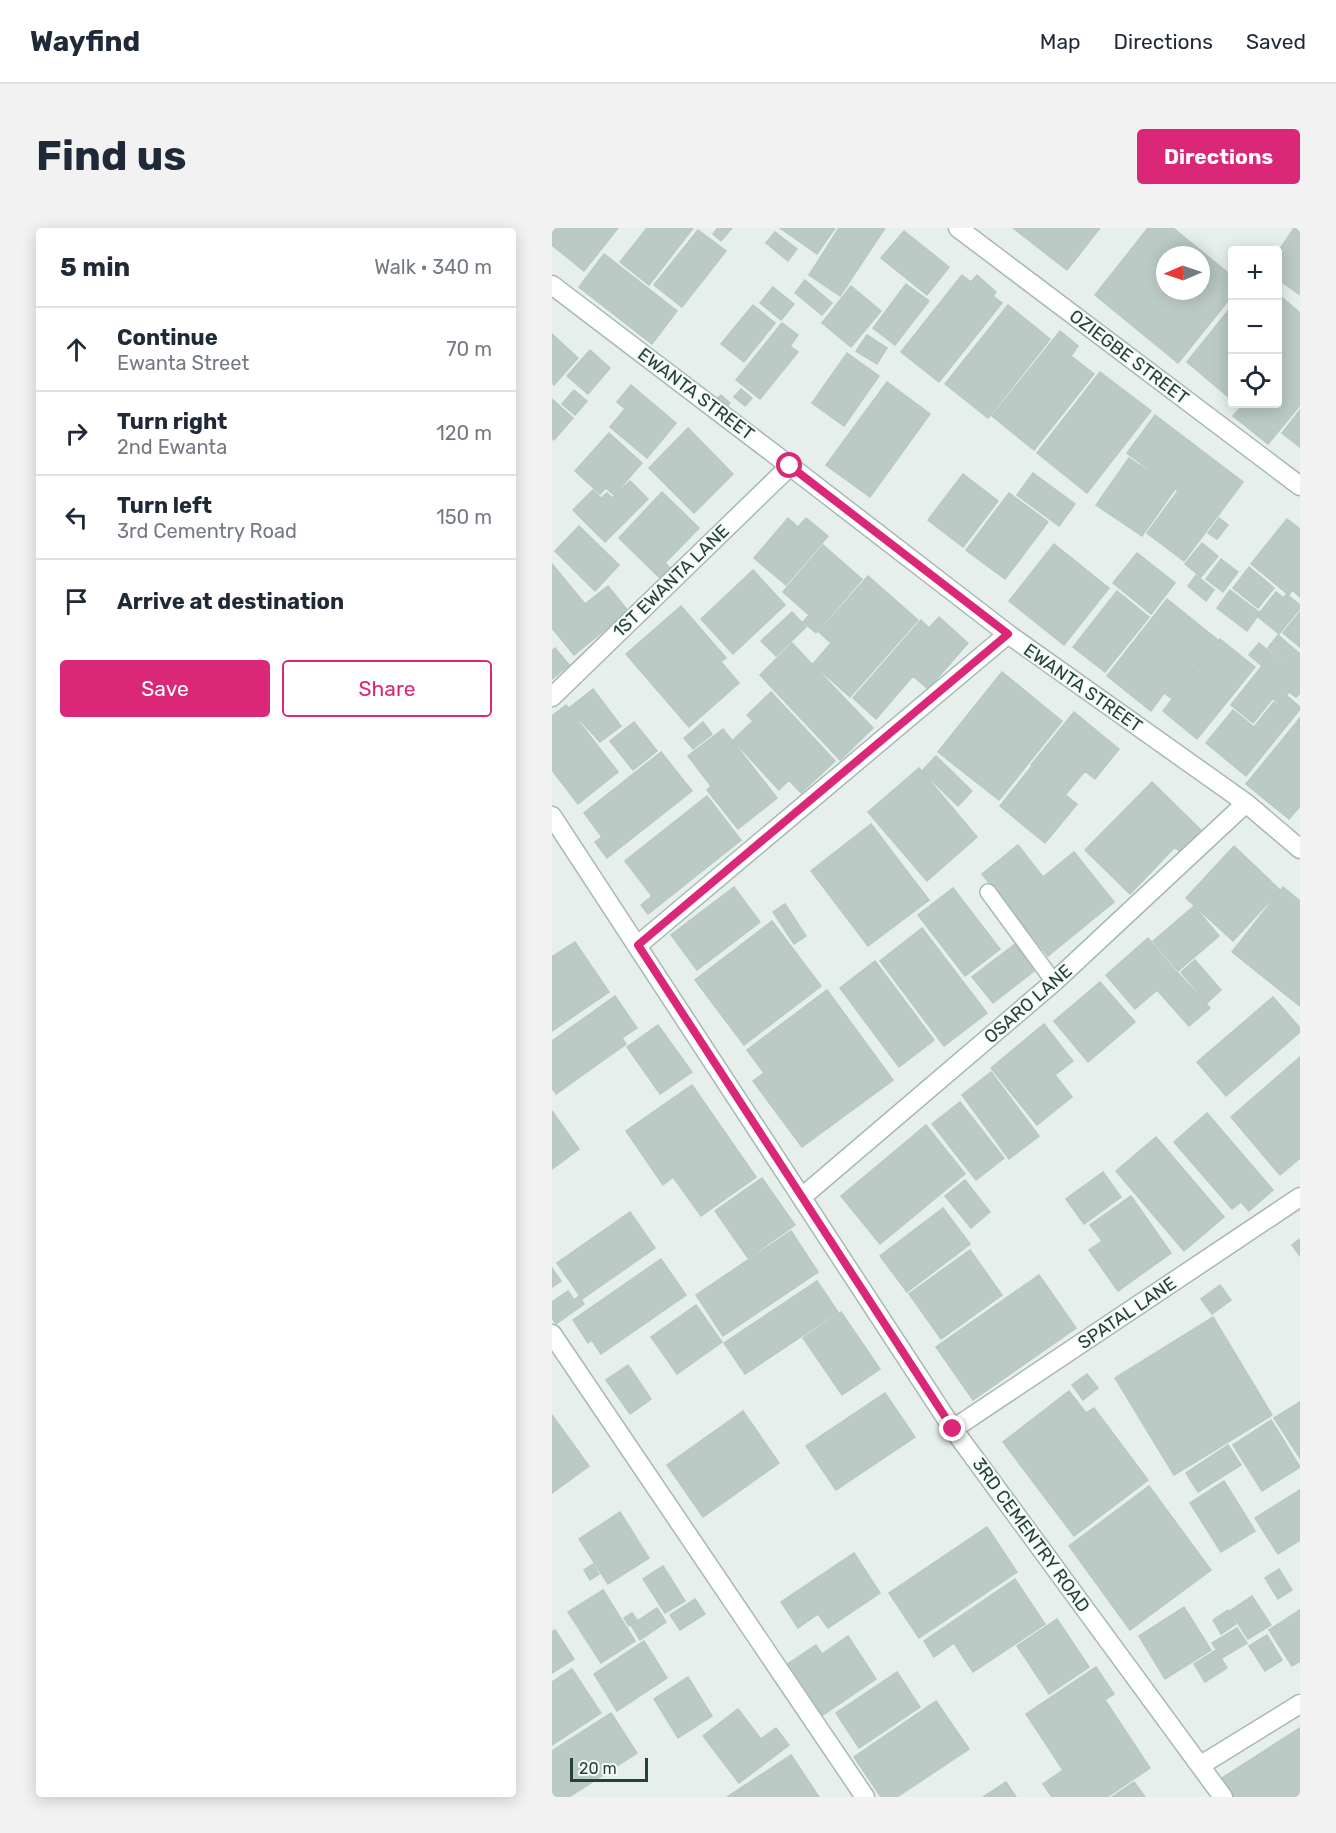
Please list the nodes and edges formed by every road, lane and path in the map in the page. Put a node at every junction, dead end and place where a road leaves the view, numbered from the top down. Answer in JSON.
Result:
{"nodes":[{"id":1,"x":958,"y":228,"type":"edge"},
{"id":2,"x":552,"y":285,"type":"edge"},
{"id":3,"x":790,"y":466,"type":"junction"},
{"id":4,"x":1300,"y":486,"type":"edge"},
{"id":5,"x":1008,"y":634,"type":"junction"},
{"id":6,"x":552,"y":697,"type":"edge"},
{"id":7,"x":1246,"y":803,"type":"junction"},
{"id":8,"x":552,"y":816,"type":"edge"},
{"id":9,"x":1300,"y":849,"type":"edge"},
{"id":10,"x":988,"y":892,"type":"dead end"},
{"id":11,"x":638,"y":945,"type":"junction"},
{"id":12,"x":1054,"y":982,"type":"junction"},
{"id":13,"x":802,"y":1197,"type":"junction"},
{"id":14,"x":1300,"y":1197,"type":"edge"},
{"id":15,"x":552,"y":1334,"type":"edge"},
{"id":16,"x":953,"y":1429,"type":"junction"},
{"id":17,"x":1300,"y":1704,"type":"edge"},
{"id":18,"x":1201,"y":1765,"type":"junction"},
{"id":19,"x":865,"y":1797,"type":"edge"},
{"id":20,"x":1223,"y":1797,"type":"edge"}],
"edges":[{"from":1,"to":4,"type":"street","name":"OZIEGBE STREET"},
{"from":2,"to":3,"type":"street","name":"EWANTA STREET"},
{"from":3,"to":5,"type":"street","name":"EWANTA STREET"},
{"from":3,"to":6,"type":"street","name":"1ST EWANTA LANE"},
{"from":5,"to":7,"type":"street","name":"EWANTA STREET"},
{"from":5,"to":11,"type":"street"},
{"from":7,"to":9,"type":"street","name":"EWANTA STREET"},
{"from":7,"to":12,"type":"street","name":"OSARO LANE"},
{"from":8,"to":11,"type":"street","name":"3RD CEMENTRY ROAD"},
{"from":10,"to":12,"type":"lane"},
{"from":11,"to":13,"type":"street","name":"3RD CEMENTRY ROAD"},
{"from":12,"to":13,"type":"street","name":"OSARO LANE"},
{"from":13,"to":16,"type":"street","name":"3RD CEMENTRY ROAD"},
{"from":14,"to":16,"type":"street","name":"SPATAL LANE"},
{"from":15,"to":19,"type":"street"},
{"from":16,"to":18,"type":"street","name":"3RD CEMENTRY ROAD"},
{"from":17,"to":18,"type":"street"},
{"from":18,"to":20,"type":"street","name":"3RD CEMENTRY ROAD"}]}
